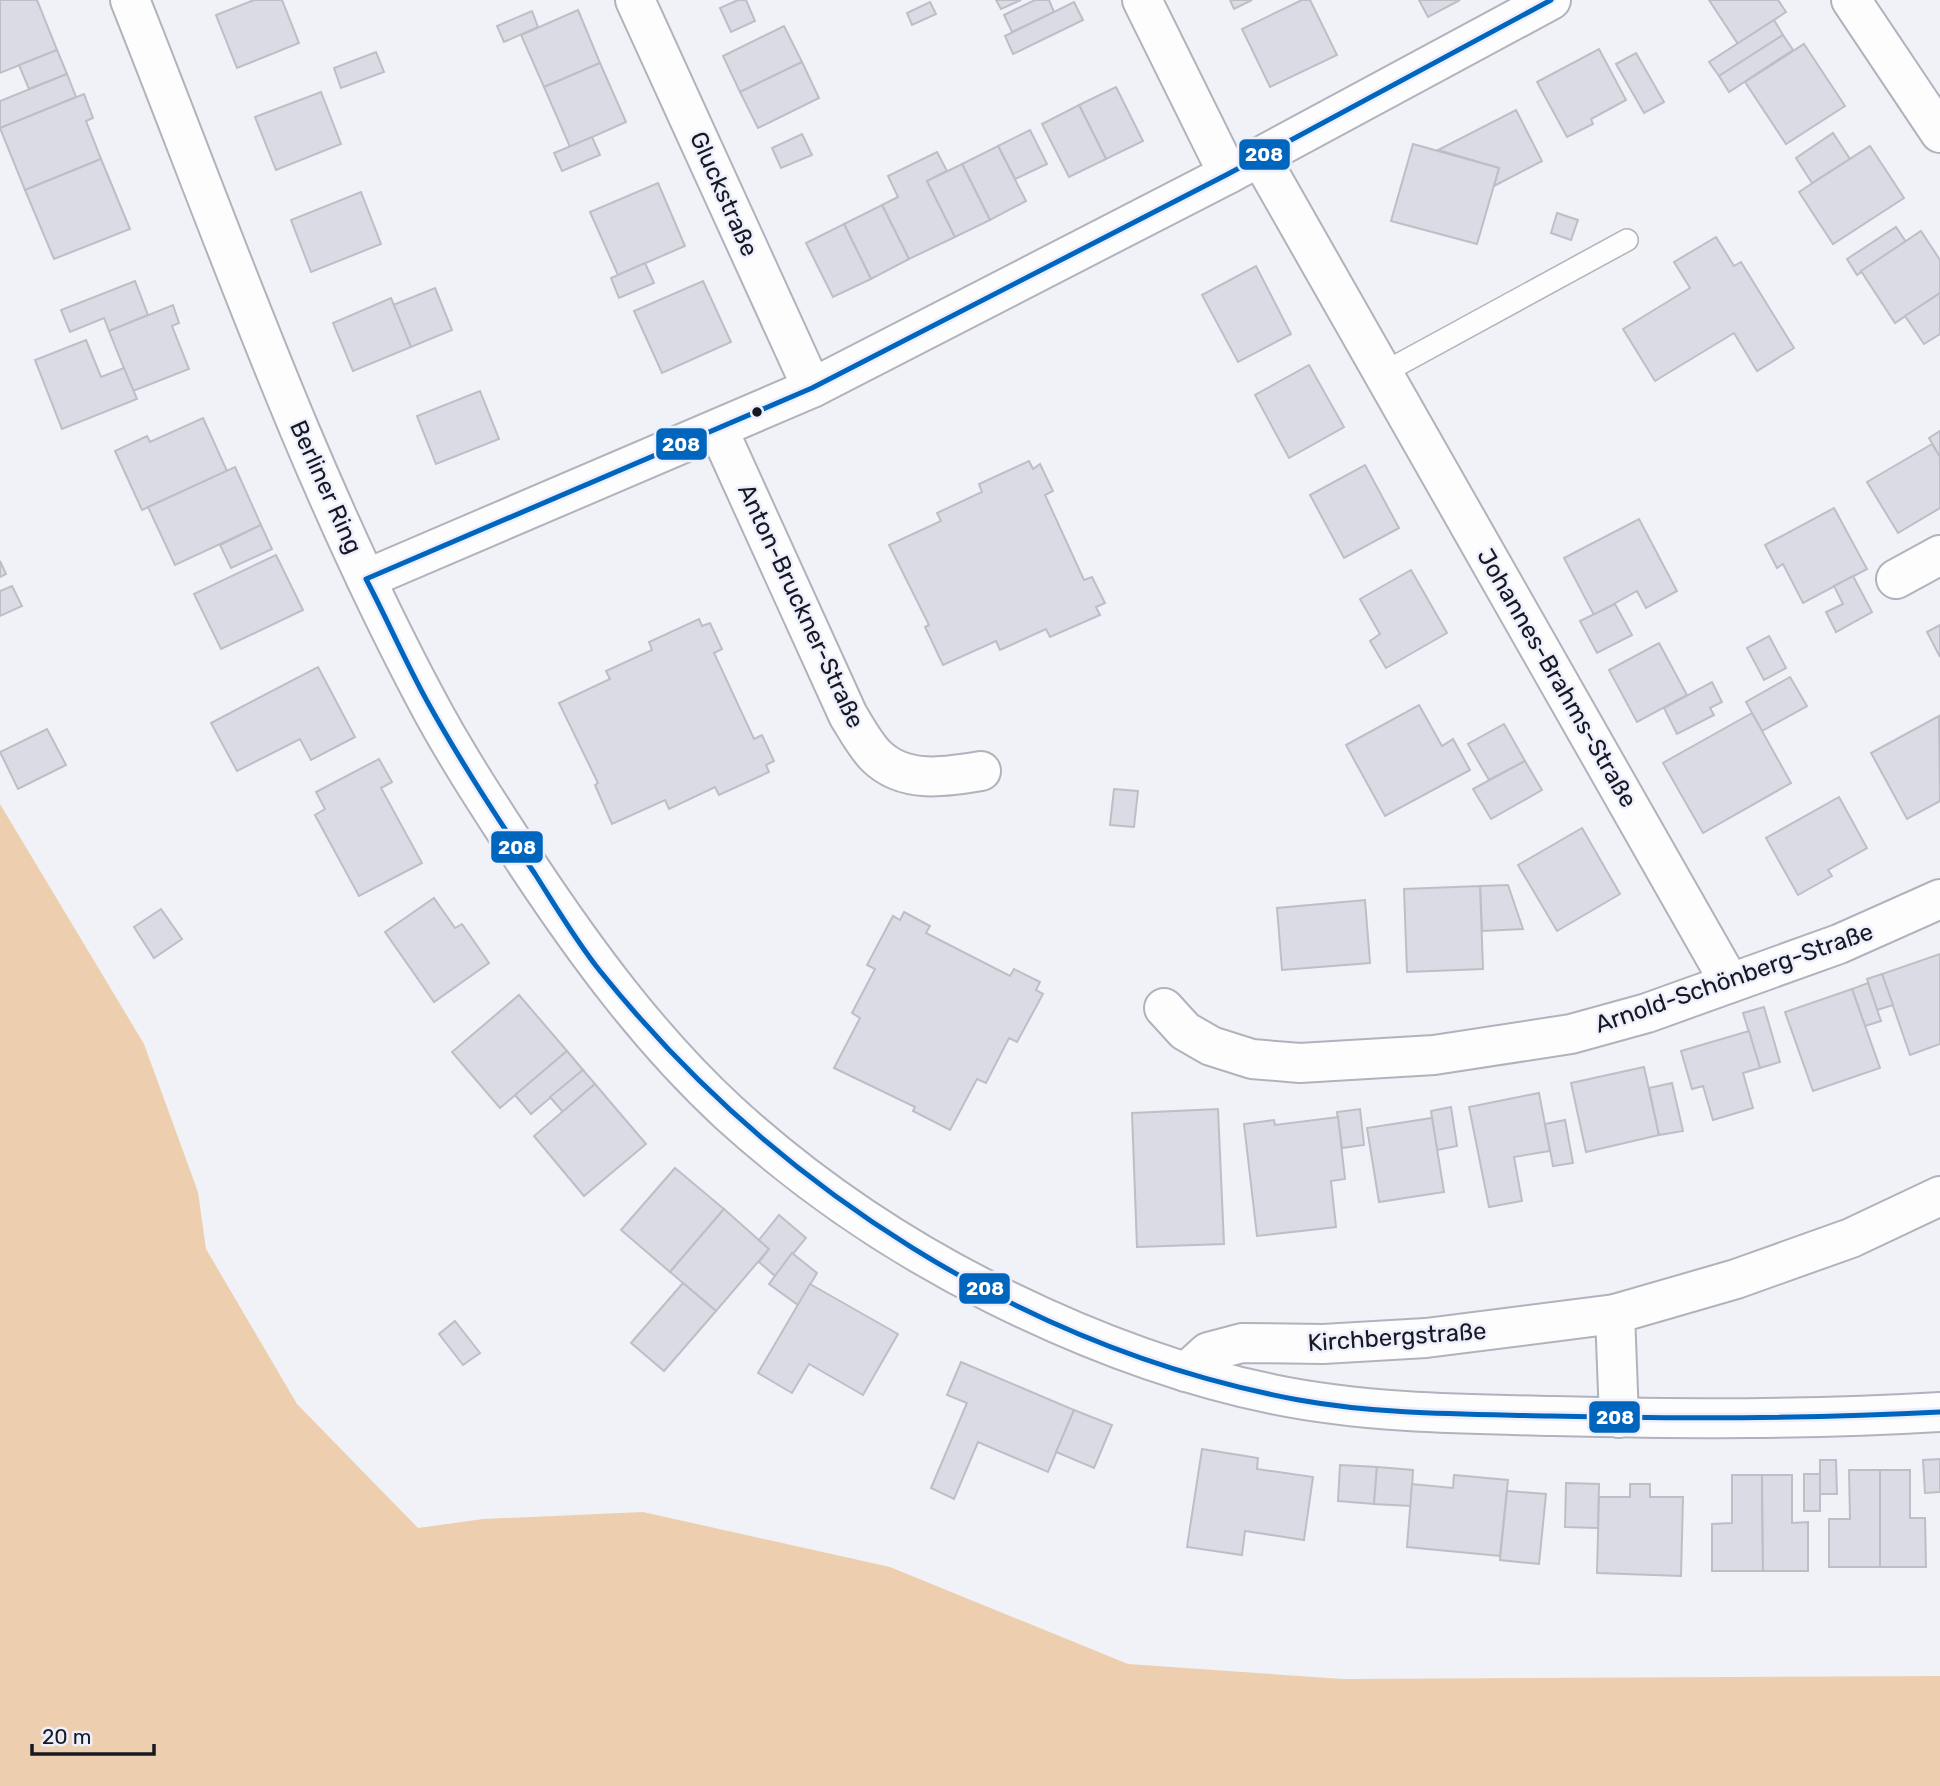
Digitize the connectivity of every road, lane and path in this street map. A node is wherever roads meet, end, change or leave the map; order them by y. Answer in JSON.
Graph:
{"nodes":[{"id":1,"x":130,"y":0,"type":"edge"},
{"id":2,"x":635,"y":0,"type":"edge"},
{"id":3,"x":1142,"y":0,"type":"edge"},
{"id":4,"x":1551,"y":0,"type":"edge"},
{"id":5,"x":1851,"y":0,"type":"edge"},
{"id":6,"x":1940,"y":133,"type":"edge"},
{"id":7,"x":1244,"y":166,"type":"junction"},
{"id":8,"x":1627,"y":240,"type":"dead end"},
{"id":9,"x":1383,"y":373,"type":"junction"},
{"id":10,"x":812,"y":388,"type":"junction"},
{"id":11,"x":718,"y":429,"type":"junction"},
{"id":12,"x":1940,"y":555,"type":"edge"},
{"id":13,"x":366,"y":579,"type":"junction"},
{"id":14,"x":1896,"y":579,"type":"dead end"},
{"id":15,"x":981,"y":772,"type":"dead end"},
{"id":16,"x":1940,"y":899,"type":"edge"},
{"id":17,"x":1730,"y":983,"type":"junction"},
{"id":18,"x":1164,"y":1008,"type":"dead end"},
{"id":19,"x":1940,"y":1196,"type":"edge"},
{"id":20,"x":1615,"y":1314,"type":"junction"},
{"id":21,"x":1186,"y":1372,"type":"junction"},
{"id":22,"x":1940,"y":1412,"type":"edge"},
{"id":23,"x":1619,"y":1418,"type":"junction"}],
"edges":[{"from":1,"to":13,"type":"street","name":"Berliner Ring"},
{"from":2,"to":10,"type":"street","name":"Gluckstraße"},
{"from":3,"to":7,"type":"street","name":"Johannes-Brahms-Straße"},
{"from":4,"to":7,"type":"street"},
{"from":5,"to":6,"type":"street"},
{"from":7,"to":9,"type":"street","name":"Johannes-Brahms-Straße"},
{"from":7,"to":10,"type":"street"},
{"from":8,"to":9,"type":"lane"},
{"from":9,"to":17,"type":"street","name":"Johannes-Brahms-Straße"},
{"from":10,"to":11,"type":"street"},
{"from":11,"to":13,"type":"street"},
{"from":11,"to":15,"type":"street","name":"Anton-Bruckner-Straße"},
{"from":12,"to":14,"type":"street"},
{"from":13,"to":21,"type":"street","name":"Berliner Ring"},
{"from":16,"to":17,"type":"street","name":"Arnold-Schönberg-Straße"},
{"from":17,"to":18,"type":"street","name":"Arnold-Schönberg-Straße"},
{"from":19,"to":20,"type":"street","name":"Kirchbergstraße"},
{"from":20,"to":21,"type":"street","name":"Kirchbergstraße"},
{"from":20,"to":23,"type":"street"},
{"from":21,"to":23,"type":"street","name":"Berliner Ring"},
{"from":22,"to":23,"type":"street","name":"Berliner Ring"}]}
